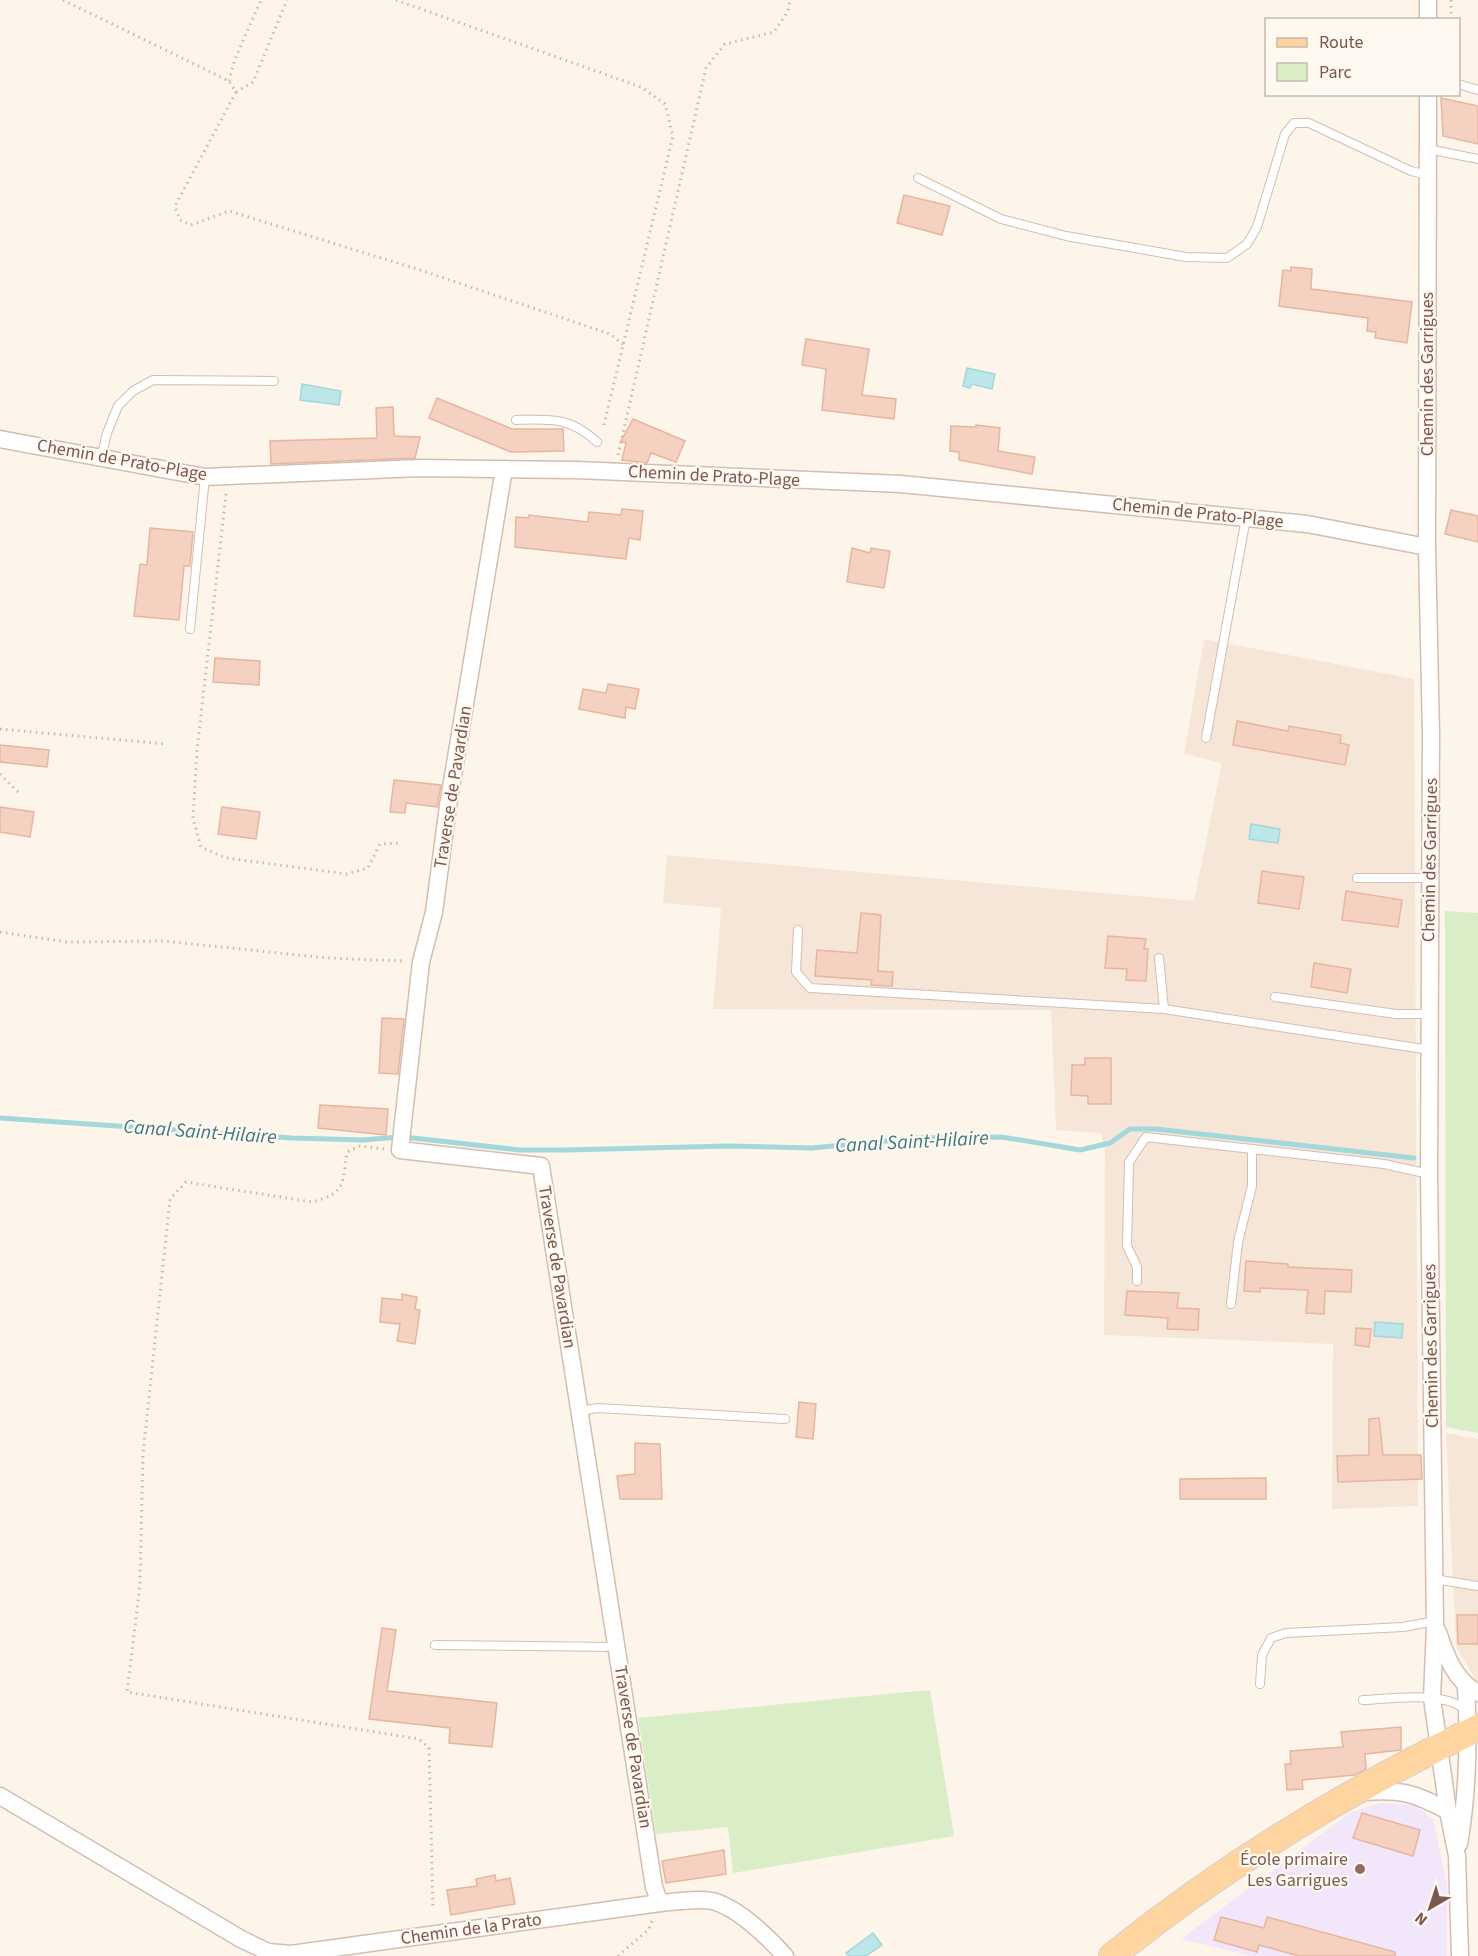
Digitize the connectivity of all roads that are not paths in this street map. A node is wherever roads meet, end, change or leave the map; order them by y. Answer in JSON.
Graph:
{"nodes":[{"id":1,"x":1428,"y":0,"type":"edge"},
{"id":2,"x":1428,"y":18,"type":"edge"},
{"id":3,"x":1460,"y":85,"type":"edge"},
{"id":4,"x":1478,"y":90,"type":"edge"},
{"id":5,"x":1428,"y":96,"type":"edge"},
{"id":6,"x":1428,"y":148,"type":"junction"},
{"id":7,"x":1478,"y":159,"type":"edge"},
{"id":8,"x":1428,"y":175,"type":"junction"},
{"id":9,"x":918,"y":178,"type":"dead end"},
{"id":10,"x":274,"y":381,"type":"dead end"},
{"id":11,"x":516,"y":420,"type":"dead end"},
{"id":12,"x":0,"y":439,"type":"edge"},
{"id":13,"x":597,"y":442,"type":"road end"},
{"id":14,"x":101,"y":458,"type":"junction"},
{"id":15,"x":504,"y":469,"type":"junction"},
{"id":16,"x":205,"y":477,"type":"junction"},
{"id":17,"x":1246,"y":518,"type":"junction"},
{"id":18,"x":1427,"y":547,"type":"junction"},
{"id":19,"x":190,"y":629,"type":"dead end"},
{"id":20,"x":1206,"y":738,"type":"dead end"},
{"id":21,"x":1357,"y":878,"type":"dead end"},
{"id":22,"x":1430,"y":878,"type":"junction"},
{"id":23,"x":798,"y":930,"type":"dead end"},
{"id":24,"x":1159,"y":958,"type":"dead end"},
{"id":25,"x":1275,"y":996,"type":"dead end"},
{"id":26,"x":1164,"y":1009,"type":"junction"},
{"id":27,"x":1429,"y":1014,"type":"junction"},
{"id":28,"x":1431,"y":1050,"type":"junction"},
{"id":29,"x":1252,"y":1149,"type":"junction"},
{"id":30,"x":1429,"y":1174,"type":"junction"},
{"id":31,"x":1137,"y":1281,"type":"dead end"},
{"id":32,"x":1231,"y":1304,"type":"dead end"},
{"id":33,"x":580,"y":1411,"type":"junction"},
{"id":34,"x":785,"y":1419,"type":"dead end"},
{"id":35,"x":1434,"y":1579,"type":"junction"},
{"id":36,"x":1478,"y":1586,"type":"edge"},
{"id":37,"x":1435,"y":1623,"type":"junction"},
{"id":38,"x":435,"y":1645,"type":"dead end"},
{"id":39,"x":617,"y":1647,"type":"junction"},
{"id":40,"x":1260,"y":1684,"type":"dead end"},
{"id":41,"x":1472,"y":1690,"type":"edge"},
{"id":42,"x":1432,"y":1698,"type":"junction"},
{"id":43,"x":1363,"y":1700,"type":"dead end"},
{"id":44,"x":1471,"y":1725,"type":"edge"},
{"id":45,"x":1439,"y":1748,"type":"junction"},
{"id":46,"x":1354,"y":1793,"type":"junction"},
{"id":47,"x":1472,"y":1794,"type":"edge"},
{"id":48,"x":0,"y":1796,"type":"edge"},
{"id":49,"x":1447,"y":1807,"type":"junction"},
{"id":50,"x":1457,"y":1856,"type":"junction"},
{"id":51,"x":660,"y":1903,"type":"junction"},
{"id":52,"x":785,"y":1956,"type":"edge"},
{"id":53,"x":1112,"y":1956,"type":"edge"},
{"id":54,"x":1460,"y":1956,"type":"edge"}],
"edges":[{"from":1,"to":2,"type":"street"},
{"from":3,"to":4,"type":"lane"},
{"from":5,"to":6,"type":"street","name":"Chemin des Garrigues"},
{"from":6,"to":7,"type":"lane"},
{"from":6,"to":8,"type":"street","name":"Chemin des Garrigues"},
{"from":8,"to":9,"type":"lane"},
{"from":8,"to":18,"type":"street","name":"Chemin des Garrigues"},
{"from":10,"to":14,"type":"lane"},
{"from":11,"to":13,"type":"lane"},
{"from":12,"to":14,"type":"street","name":"Chemin de Prato-Plage"},
{"from":14,"to":16,"type":"street","name":"Chemin de Prato-Plage"},
{"from":15,"to":16,"type":"street","name":"Chemin de Prato-Plage"},
{"from":15,"to":17,"type":"street","name":"Chemin de Prato-Plage"},
{"from":15,"to":33,"type":"street","name":"Traverse de Pavardian"},
{"from":16,"to":19,"type":"lane"},
{"from":17,"to":18,"type":"street","name":"Chemin de Prato-Plage"},
{"from":17,"to":20,"type":"lane"},
{"from":18,"to":22,"type":"street","name":"Chemin des Garrigues"},
{"from":21,"to":22,"type":"lane"},
{"from":22,"to":27,"type":"street","name":"Chemin des Garrigues"},
{"from":23,"to":26,"type":"lane"},
{"from":24,"to":26,"type":"lane"},
{"from":25,"to":27,"type":"lane"},
{"from":26,"to":28,"type":"lane"},
{"from":27,"to":28,"type":"street","name":"Chemin des Garrigues"},
{"from":28,"to":30,"type":"street","name":"Chemin des Garrigues"},
{"from":29,"to":30,"type":"lane"},
{"from":29,"to":31,"type":"lane"},
{"from":29,"to":32,"type":"lane"},
{"from":30,"to":35,"type":"street","name":"Chemin des Garrigues"},
{"from":33,"to":34,"type":"lane"},
{"from":33,"to":39,"type":"street","name":"Traverse de Pavardian"},
{"from":35,"to":36,"type":"lane"},
{"from":35,"to":37,"type":"street","name":"Chemin des Garrigues"},
{"from":37,"to":40,"type":"lane"},
{"from":37,"to":41,"type":"street","name":"Chemin des Garrigues"},
{"from":37,"to":42,"type":"street","name":"Chemin des Garrigues"},
{"from":38,"to":39,"type":"lane"},
{"from":39,"to":51,"type":"street","name":"Traverse de Pavardian"},
{"from":41,"to":44,"type":"street","name":"Chemin des Garrigues"},
{"from":42,"to":43,"type":"lane"},
{"from":42,"to":44,"type":"lane"},
{"from":42,"to":45,"type":"street","name":"Chemin des Garrigues"},
{"from":44,"to":45,"type":"main road"},
{"from":44,"to":47,"type":"street","name":"Chemin des Garrigues"},
{"from":45,"to":46,"type":"main road"},
{"from":45,"to":49,"type":"street","name":"Chemin des Garrigues"},
{"from":46,"to":49,"type":"street"},
{"from":46,"to":53,"type":"main road"},
{"from":47,"to":49,"type":"street"},
{"from":47,"to":50,"type":"street","name":"Chemin des Garrigues"},
{"from":48,"to":51,"type":"street","name":"Chemin de la Prato"},
{"from":49,"to":50,"type":"street","name":"Chemin des Garrigues"},
{"from":50,"to":54,"type":"street","name":"Chemin des Garrigues"},
{"from":51,"to":52,"type":"street","name":"Chemin de la Prato"}]}
